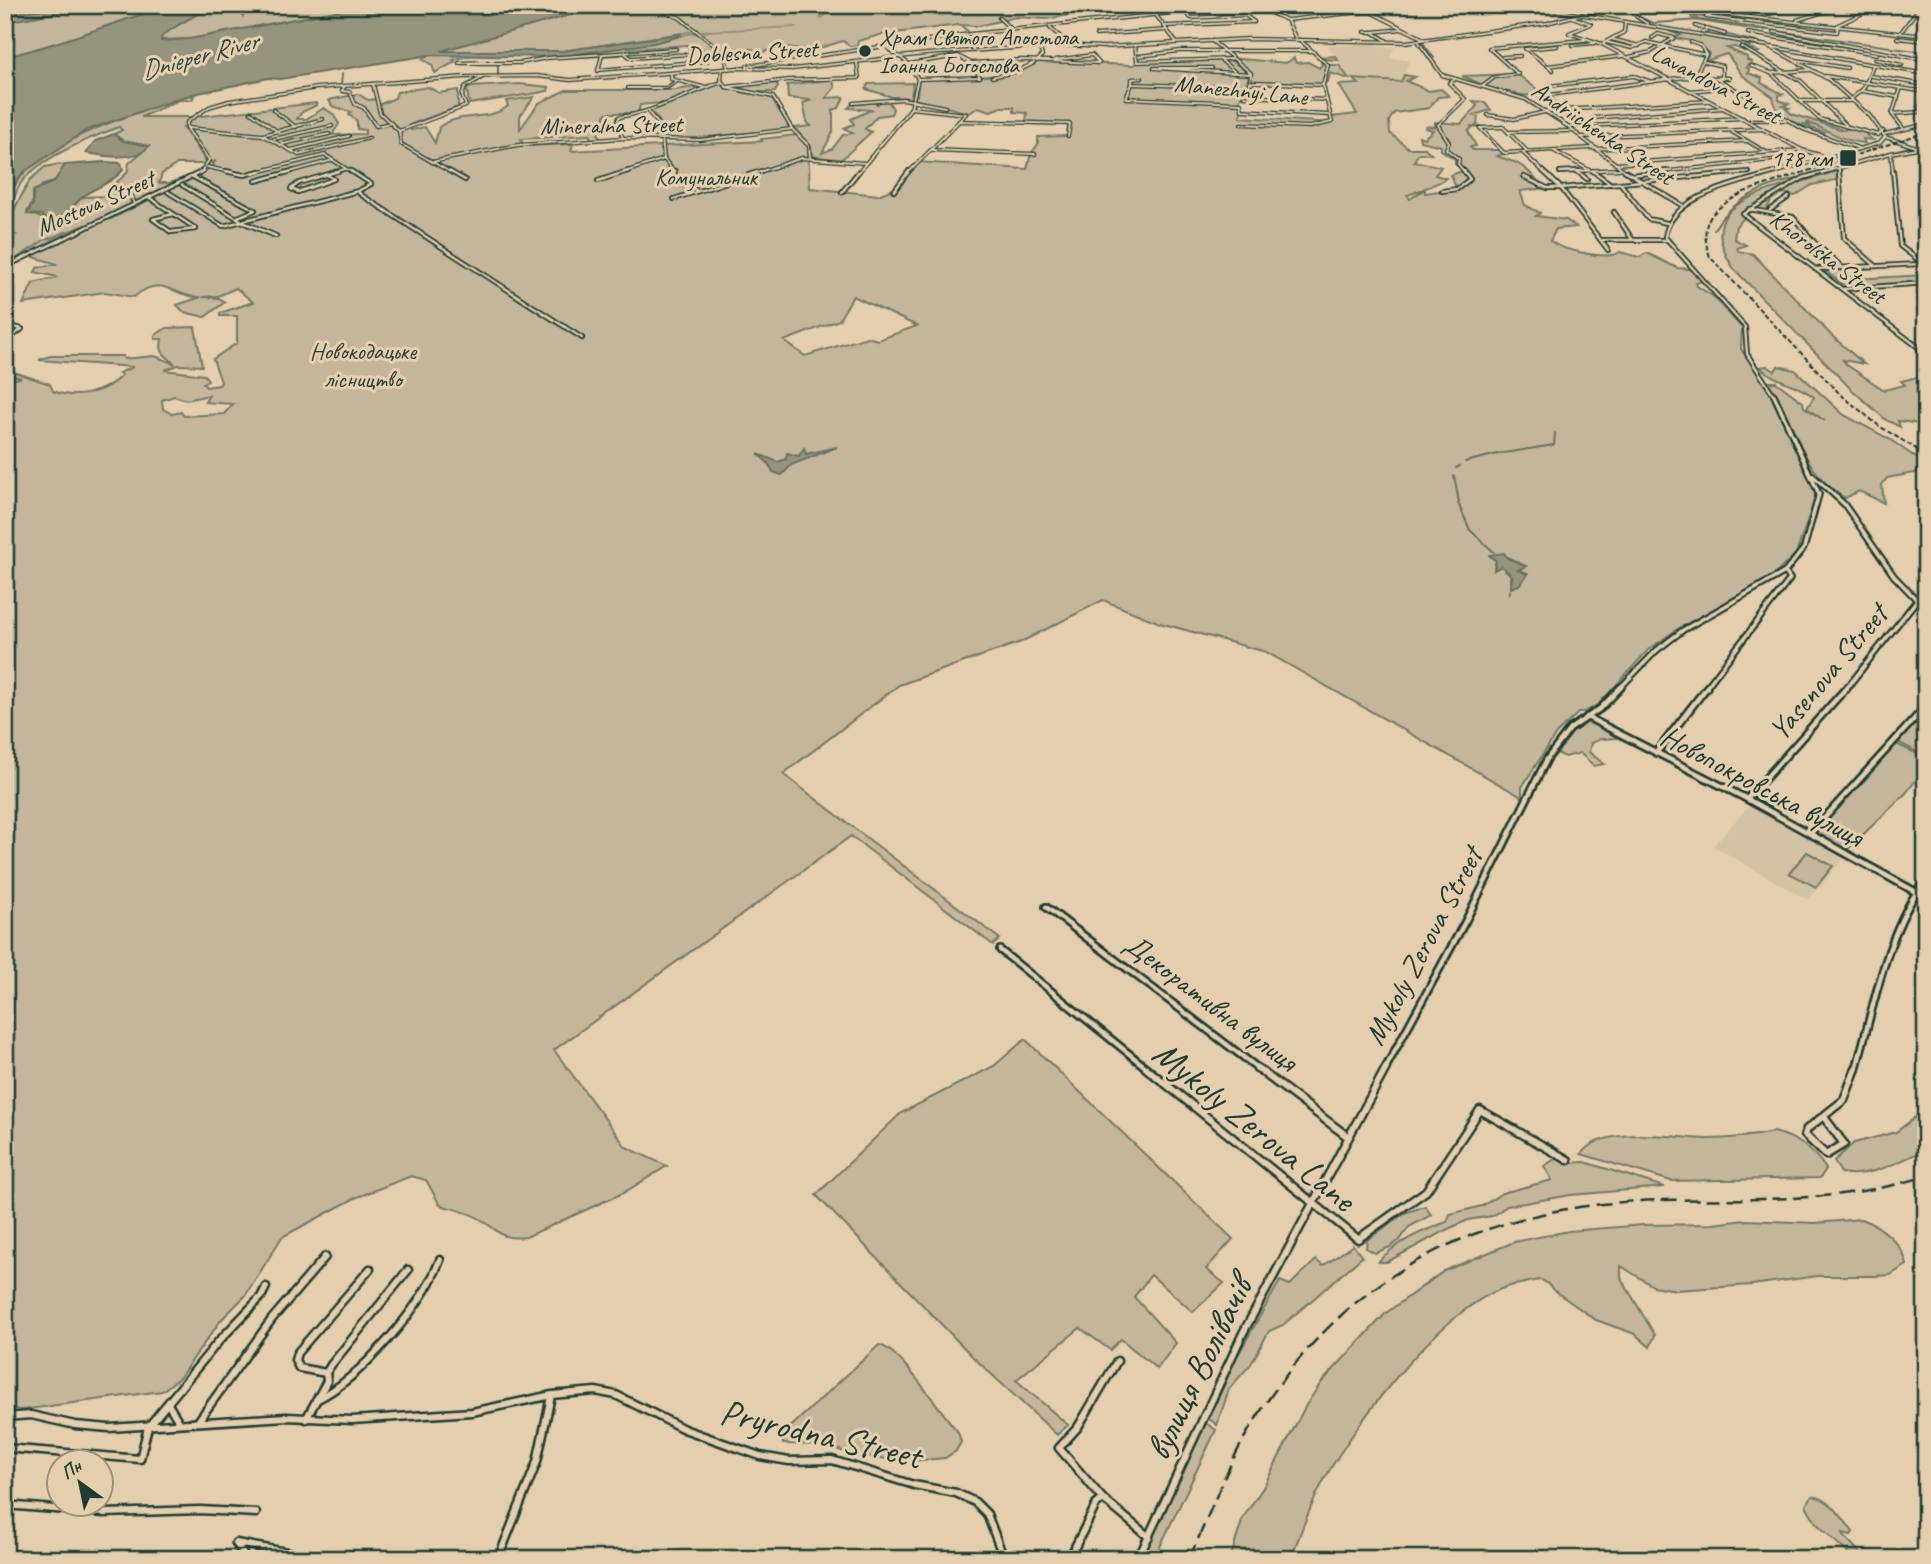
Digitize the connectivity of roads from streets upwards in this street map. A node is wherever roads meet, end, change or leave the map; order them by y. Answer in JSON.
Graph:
{"nodes":[{"id":1,"x":649,"y":5,"type":"edge"},
{"id":2,"x":1251,"y":5,"type":"edge"},
{"id":3,"x":1322,"y":5,"type":"edge"},
{"id":4,"x":1357,"y":5,"type":"edge"},
{"id":5,"x":1384,"y":5,"type":"edge"},
{"id":6,"x":1525,"y":5,"type":"edge"},
{"id":7,"x":1545,"y":5,"type":"edge"},
{"id":8,"x":1582,"y":5,"type":"edge"},
{"id":9,"x":1618,"y":5,"type":"edge"},
{"id":10,"x":1628,"y":5,"type":"edge"},
{"id":11,"x":1692,"y":5,"type":"edge"},
{"id":12,"x":1809,"y":5,"type":"edge"},
{"id":13,"x":1846,"y":5,"type":"edge"},
{"id":14,"x":1880,"y":5,"type":"edge"},
{"id":15,"x":1921,"y":5,"type":"edge"},
{"id":16,"x":660,"y":7,"type":"edge"},
{"id":17,"x":1277,"y":8,"type":"dead end"},
{"id":18,"x":1541,"y":8,"type":"junction"},
{"id":19,"x":1570,"y":8,"type":"dead end"},
{"id":20,"x":1796,"y":9,"type":"junction"},
{"id":21,"x":1368,"y":10,"type":"junction"},
{"id":22,"x":1738,"y":10,"type":"dead end"},
{"id":23,"x":1182,"y":11,"type":"junction"},
{"id":24,"x":1154,"y":13,"type":"junction"},
{"id":25,"x":1716,"y":13,"type":"junction"},
{"id":26,"x":1771,"y":14,"type":"junction"},
{"id":27,"x":1582,"y":15,"type":"junction"},
{"id":28,"x":1759,"y":16,"type":"junction"},
{"id":29,"x":1571,"y":17,"type":"junction"},
{"id":30,"x":999,"y":18,"type":"dead end"},
{"id":31,"x":1287,"y":20,"type":"junction"},
{"id":32,"x":1796,"y":21,"type":"junction"},
{"id":33,"x":1625,"y":22,"type":"junction"},
{"id":34,"x":1838,"y":25,"type":"junction"},
{"id":35,"x":1652,"y":26,"type":"junction"},
{"id":36,"x":1695,"y":26,"type":"dead end"},
{"id":37,"x":1049,"y":27,"type":"junction"},
{"id":38,"x":1167,"y":28,"type":"junction"},
{"id":39,"x":1404,"y":28,"type":"junction"},
{"id":40,"x":1013,"y":31,"type":"junction"},
{"id":41,"x":1365,"y":32,"type":"dead end"},
{"id":42,"x":1373,"y":32,"type":"junction"},
{"id":43,"x":1774,"y":32,"type":"dead end"},
{"id":44,"x":1003,"y":33,"type":"junction"},
{"id":45,"x":1748,"y":33,"type":"dead end"},
{"id":46,"x":1899,"y":33,"type":"junction"},
{"id":47,"x":965,"y":34,"type":"junction"},
{"id":48,"x":1096,"y":35,"type":"dead end"},
{"id":49,"x":1227,"y":36,"type":"dead end"},
{"id":50,"x":1926,"y":36,"type":"edge"},
{"id":51,"x":1652,"y":38,"type":"dead end"},
{"id":52,"x":1298,"y":39,"type":"junction"},
{"id":53,"x":1423,"y":39,"type":"junction"},
{"id":54,"x":1611,"y":39,"type":"junction"},
{"id":55,"x":1212,"y":40,"type":"junction"},
{"id":56,"x":1230,"y":40,"type":"junction"},
{"id":57,"x":1585,"y":40,"type":"dead end"},
{"id":58,"x":1417,"y":41,"type":"junction"},
{"id":59,"x":1926,"y":41,"type":"edge"},
{"id":60,"x":1176,"y":42,"type":"junction"},
{"id":61,"x":1388,"y":42,"type":"junction"},
{"id":62,"x":1690,"y":42,"type":"dead end"},
{"id":63,"x":1596,"y":43,"type":"junction"},
{"id":64,"x":1604,"y":43,"type":"junction"},
{"id":65,"x":884,"y":45,"type":"junction"},
{"id":66,"x":1070,"y":45,"type":"junction"},
{"id":67,"x":1135,"y":45,"type":"junction"},
{"id":68,"x":1640,"y":46,"type":"junction"},
{"id":69,"x":1662,"y":46,"type":"junction"},
{"id":70,"x":1768,"y":46,"type":"junction"},
{"id":71,"x":1829,"y":46,"type":"junction"},
{"id":72,"x":1521,"y":47,"type":"junction"},
{"id":73,"x":1741,"y":47,"type":"dead end"},
{"id":74,"x":1774,"y":47,"type":"junction"},
{"id":75,"x":1040,"y":48,"type":"junction"},
{"id":76,"x":676,"y":49,"type":"dead end"},
{"id":77,"x":1220,"y":49,"type":"junction"},
{"id":78,"x":1525,"y":49,"type":"junction"},
{"id":79,"x":974,"y":51,"type":"junction"},
{"id":80,"x":1312,"y":51,"type":"junction"},
{"id":81,"x":1883,"y":51,"type":"junction"},
{"id":82,"x":624,"y":54,"type":"junction"},
{"id":83,"x":690,"y":54,"type":"dead end"},
{"id":84,"x":959,"y":54,"type":"junction"},
{"id":85,"x":1820,"y":54,"type":"junction"},
{"id":86,"x":1877,"y":54,"type":"junction"},
{"id":87,"x":602,"y":55,"type":"junction"},
{"id":88,"x":1706,"y":55,"type":"junction"},
{"id":89,"x":1139,"y":56,"type":"junction"},
{"id":90,"x":1520,"y":56,"type":"dead end"},
{"id":91,"x":1623,"y":56,"type":"junction"},
{"id":92,"x":1042,"y":57,"type":"junction"},
{"id":93,"x":1502,"y":57,"type":"junction"},
{"id":94,"x":899,"y":58,"type":"junction"},
{"id":95,"x":1628,"y":58,"type":"junction"},
{"id":96,"x":1875,"y":59,"type":"junction"},
{"id":97,"x":1221,"y":60,"type":"junction"},
{"id":98,"x":1231,"y":60,"type":"junction"},
{"id":99,"x":1794,"y":60,"type":"junction"},
{"id":100,"x":1926,"y":60,"type":"edge"},
{"id":101,"x":708,"y":61,"type":"dead end"},
{"id":102,"x":1037,"y":61,"type":"junction"},
{"id":103,"x":1045,"y":61,"type":"junction"},
{"id":104,"x":1849,"y":61,"type":"junction"},
{"id":105,"x":488,"y":62,"type":"junction"},
{"id":106,"x":1705,"y":62,"type":"junction"},
{"id":107,"x":857,"y":63,"type":"junction"},
{"id":108,"x":971,"y":63,"type":"junction"},
{"id":109,"x":909,"y":64,"type":"junction"},
{"id":110,"x":1872,"y":65,"type":"junction"},
{"id":111,"x":1902,"y":65,"type":"dead end"},
{"id":112,"x":1548,"y":66,"type":"junction"},
{"id":113,"x":1751,"y":66,"type":"dead end"},
{"id":114,"x":741,"y":68,"type":"junction"},
{"id":115,"x":1212,"y":68,"type":"dead end"},
{"id":116,"x":1847,"y":68,"type":"junction"},
{"id":117,"x":728,"y":69,"type":"junction"},
{"id":118,"x":1698,"y":69,"type":"dead end"},
{"id":119,"x":1811,"y":69,"type":"junction"},
{"id":120,"x":597,"y":70,"type":"junction"},
{"id":121,"x":722,"y":70,"type":"junction"},
{"id":122,"x":1553,"y":70,"type":"dead end"},
{"id":123,"x":1785,"y":72,"type":"junction"},
{"id":124,"x":1769,"y":73,"type":"junction"},
{"id":125,"x":671,"y":74,"type":"junction"},
{"id":126,"x":1237,"y":74,"type":"junction"},
{"id":127,"x":1251,"y":74,"type":"junction"},
{"id":128,"x":1926,"y":75,"type":"edge"},
{"id":129,"x":483,"y":76,"type":"junction"},
{"id":130,"x":1824,"y":76,"type":"junction"},
{"id":131,"x":1871,"y":76,"type":"junction"},
{"id":132,"x":992,"y":77,"type":"dead end"},
{"id":133,"x":1716,"y":77,"type":"junction"},
{"id":134,"x":1722,"y":77,"type":"junction"},
{"id":135,"x":595,"y":78,"type":"junction"},
{"id":136,"x":1143,"y":78,"type":"dead end"},
{"id":137,"x":1729,"y":78,"type":"dead end"},
{"id":138,"x":918,"y":79,"type":"junction"},
{"id":139,"x":1668,"y":79,"type":"junction"},
{"id":140,"x":1843,"y":79,"type":"junction"},
{"id":141,"x":1455,"y":80,"type":"junction"},
{"id":142,"x":676,"y":82,"type":"junction"},
{"id":143,"x":722,"y":82,"type":"junction"},
{"id":144,"x":1652,"y":82,"type":"junction"},
{"id":145,"x":1867,"y":82,"type":"junction"},
{"id":146,"x":1250,"y":83,"type":"junction"},
{"id":147,"x":373,"y":84,"type":"junction"},
{"id":148,"x":1132,"y":84,"type":"junction"},
{"id":149,"x":1324,"y":85,"type":"junction"},
{"id":150,"x":1926,"y":85,"type":"edge"},
{"id":151,"x":345,"y":86,"type":"junction"},
{"id":152,"x":1478,"y":86,"type":"junction"},
{"id":153,"x":1548,"y":86,"type":"dead end"},
{"id":154,"x":708,"y":87,"type":"junction"},
{"id":155,"x":726,"y":87,"type":"junction"},
{"id":156,"x":1731,"y":87,"type":"junction"},
{"id":157,"x":628,"y":88,"type":"dead end"},
{"id":158,"x":1248,"y":88,"type":"junction"},
{"id":159,"x":1900,"y":88,"type":"junction"},
{"id":160,"x":1689,"y":91,"type":"junction"},
{"id":161,"x":1861,"y":91,"type":"junction"},
{"id":162,"x":1925,"y":92,"type":"edge"},
{"id":163,"x":1244,"y":96,"type":"junction"},
{"id":164,"x":1898,"y":97,"type":"junction"},
{"id":165,"x":1853,"y":99,"type":"junction"},
{"id":166,"x":912,"y":100,"type":"junction"},
{"id":167,"x":1327,"y":100,"type":"junction"},
{"id":168,"x":1709,"y":101,"type":"junction"},
{"id":169,"x":1800,"y":102,"type":"junction"},
{"id":170,"x":1823,"y":102,"type":"junction"},
{"id":171,"x":853,"y":103,"type":"dead end"},
{"id":172,"x":1241,"y":103,"type":"junction"},
{"id":173,"x":911,"y":108,"type":"junction"},
{"id":174,"x":1725,"y":108,"type":"junction"},
{"id":175,"x":274,"y":110,"type":"dead end"},
{"id":176,"x":1558,"y":110,"type":"junction"},
{"id":177,"x":251,"y":111,"type":"dead end"},
{"id":178,"x":963,"y":111,"type":"junction"},
{"id":179,"x":1545,"y":111,"type":"junction"},
{"id":180,"x":649,"y":113,"type":"junction"},
{"id":181,"x":1892,"y":114,"type":"junction"},
{"id":182,"x":1328,"y":115,"type":"junction"},
{"id":183,"x":1488,"y":115,"type":"dead end"},
{"id":184,"x":1592,"y":118,"type":"dead end"},
{"id":185,"x":1744,"y":118,"type":"junction"},
{"id":186,"x":323,"y":120,"type":"dead end"},
{"id":187,"x":1748,"y":120,"type":"junction"},
{"id":188,"x":1788,"y":120,"type":"junction"},
{"id":189,"x":958,"y":121,"type":"junction"},
{"id":190,"x":391,"y":124,"type":"junction"},
{"id":191,"x":1241,"y":124,"type":"dead end"},
{"id":192,"x":1926,"y":124,"type":"edge"},
{"id":193,"x":332,"y":126,"type":"dead end"},
{"id":194,"x":296,"y":127,"type":"junction"},
{"id":195,"x":1568,"y":127,"type":"junction"},
{"id":196,"x":1848,"y":127,"type":"junction"},
{"id":197,"x":187,"y":128,"type":"junction"},
{"id":198,"x":1903,"y":128,"type":"junction"},
{"id":199,"x":792,"y":129,"type":"junction"},
{"id":200,"x":1764,"y":129,"type":"junction"},
{"id":201,"x":1572,"y":130,"type":"junction"},
{"id":202,"x":278,"y":131,"type":"junction"},
{"id":203,"x":399,"y":131,"type":"junction"},
{"id":204,"x":1731,"y":131,"type":"junction"},
{"id":205,"x":1508,"y":132,"type":"junction"},
{"id":206,"x":329,"y":134,"type":"dead end"},
{"id":207,"x":1885,"y":134,"type":"junction"},
{"id":208,"x":262,"y":135,"type":"junction"},
{"id":209,"x":349,"y":136,"type":"dead end"},
{"id":210,"x":1068,"y":136,"type":"dead end"},
{"id":211,"x":1581,"y":137,"type":"junction"},
{"id":212,"x":369,"y":138,"type":"dead end"},
{"id":213,"x":622,"y":138,"type":"junction"},
{"id":214,"x":273,"y":140,"type":"junction"},
{"id":215,"x":664,"y":141,"type":"junction"},
{"id":216,"x":1747,"y":141,"type":"junction"},
{"id":217,"x":282,"y":145,"type":"junction"},
{"id":218,"x":1918,"y":147,"type":"junction"},
{"id":219,"x":1593,"y":148,"type":"junction"},
{"id":220,"x":1859,"y":148,"type":"junction"},
{"id":221,"x":1926,"y":149,"type":"edge"},
{"id":222,"x":290,"y":150,"type":"junction"},
{"id":223,"x":931,"y":150,"type":"junction"},
{"id":224,"x":1802,"y":150,"type":"junction"},
{"id":225,"x":1553,"y":151,"type":"junction"},
{"id":226,"x":1524,"y":152,"type":"junction"},
{"id":227,"x":1766,"y":152,"type":"junction"},
{"id":228,"x":1891,"y":153,"type":"junction"},
{"id":229,"x":1035,"y":154,"type":"dead end"},
{"id":230,"x":1825,"y":156,"type":"junction"},
{"id":231,"x":810,"y":157,"type":"junction"},
{"id":232,"x":664,"y":159,"type":"junction"},
{"id":233,"x":333,"y":160,"type":"junction"},
{"id":234,"x":432,"y":162,"type":"junction"},
{"id":235,"x":1807,"y":162,"type":"junction"},
{"id":236,"x":865,"y":163,"type":"junction"},
{"id":237,"x":1615,"y":164,"type":"junction"},
{"id":238,"x":1735,"y":165,"type":"junction"},
{"id":239,"x":206,"y":167,"type":"junction"},
{"id":240,"x":1839,"y":168,"type":"junction"},
{"id":241,"x":346,"y":169,"type":"junction"},
{"id":242,"x":1621,"y":169,"type":"junction"},
{"id":243,"x":1592,"y":170,"type":"junction"},
{"id":244,"x":1577,"y":171,"type":"junction"},
{"id":245,"x":1560,"y":172,"type":"dead end"},
{"id":246,"x":1749,"y":172,"type":"junction"},
{"id":247,"x":327,"y":175,"type":"junction"},
{"id":248,"x":1630,"y":175,"type":"junction"},
{"id":249,"x":193,"y":177,"type":"junction"},
{"id":250,"x":1524,"y":177,"type":"dead end"},
{"id":251,"x":1761,"y":177,"type":"junction"},
{"id":252,"x":1587,"y":179,"type":"dead end"},
{"id":253,"x":466,"y":180,"type":"dead end"},
{"id":254,"x":256,"y":181,"type":"dead end"},
{"id":255,"x":598,"y":181,"type":"dead end"},
{"id":256,"x":1643,"y":183,"type":"junction"},
{"id":257,"x":1621,"y":184,"type":"junction"},
{"id":258,"x":182,"y":185,"type":"junction"},
{"id":259,"x":1612,"y":185,"type":"junction"},
{"id":260,"x":128,"y":188,"type":"dead end"},
{"id":261,"x":1561,"y":188,"type":"junction"},
{"id":262,"x":358,"y":191,"type":"junction"},
{"id":263,"x":697,"y":191,"type":"junction"},
{"id":264,"x":894,"y":191,"type":"dead end"},
{"id":265,"x":1442,"y":191,"type":"dead end"},
{"id":266,"x":168,"y":192,"type":"junction"},
{"id":267,"x":842,"y":192,"type":"dead end"},
{"id":268,"x":1789,"y":197,"type":"dead end"},
{"id":269,"x":150,"y":198,"type":"junction"},
{"id":270,"x":674,"y":199,"type":"dead end"},
{"id":271,"x":134,"y":203,"type":"dead end"},
{"id":272,"x":1682,"y":205,"type":"junction"},
{"id":273,"x":1749,"y":209,"type":"junction"},
{"id":274,"x":1769,"y":211,"type":"junction"},
{"id":275,"x":1614,"y":212,"type":"dead end"},
{"id":276,"x":173,"y":214,"type":"junction"},
{"id":277,"x":237,"y":217,"type":"junction"},
{"id":278,"x":243,"y":222,"type":"junction"},
{"id":279,"x":1667,"y":223,"type":"junction"},
{"id":280,"x":276,"y":236,"type":"dead end"},
{"id":281,"x":1632,"y":239,"type":"junction"},
{"id":282,"x":1603,"y":240,"type":"junction"},
{"id":283,"x":1668,"y":240,"type":"junction"},
{"id":284,"x":1608,"y":250,"type":"dead end"},
{"id":285,"x":1924,"y":265,"type":"edge"},
{"id":286,"x":1876,"y":266,"type":"junction"},
{"id":287,"x":5,"y":267,"type":"edge"},
{"id":288,"x":1843,"y":268,"type":"junction"},
{"id":289,"x":1815,"y":269,"type":"junction"},
{"id":290,"x":1926,"y":284,"type":"edge"},
{"id":291,"x":1842,"y":289,"type":"junction"},
{"id":292,"x":5,"y":325,"type":"edge"},
{"id":293,"x":582,"y":338,"type":"dead end"},
{"id":294,"x":5,"y":342,"type":"edge"},
{"id":295,"x":1926,"y":353,"type":"edge"},
{"id":296,"x":1812,"y":475,"type":"junction"},
{"id":297,"x":1926,"y":553,"type":"edge"},
{"id":298,"x":1926,"y":564,"type":"edge"},
{"id":299,"x":1785,"y":572,"type":"junction"},
{"id":300,"x":1917,"y":600,"type":"junction"},
{"id":301,"x":1926,"y":601,"type":"edge"},
{"id":302,"x":1926,"y":706,"type":"edge"},
{"id":303,"x":1587,"y":717,"type":"junction"},
{"id":304,"x":1656,"y":753,"type":"junction"},
{"id":305,"x":1747,"y":799,"type":"junction"},
{"id":306,"x":1810,"y":834,"type":"junction"},
{"id":307,"x":1926,"y":880,"type":"edge"},
{"id":308,"x":1916,"y":892,"type":"junction"},
{"id":309,"x":1046,"y":907,"type":"dead end"},
{"id":310,"x":1000,"y":950,"type":"dead end"},
{"id":311,"x":1824,"y":1117,"type":"junction"},
{"id":312,"x":1347,"y":1136,"type":"junction"},
{"id":313,"x":1568,"y":1160,"type":"dead end"},
{"id":314,"x":1312,"y":1204,"type":"junction"},
{"id":315,"x":325,"y":1257,"type":"dead end"},
{"id":316,"x":440,"y":1261,"type":"dead end"},
{"id":317,"x":370,"y":1269,"type":"dead end"},
{"id":318,"x":408,"y":1270,"type":"dead end"},
{"id":319,"x":266,"y":1287,"type":"dead end"},
{"id":320,"x":1117,"y":1361,"type":"dead end"},
{"id":321,"x":326,"y":1373,"type":"junction"},
{"id":322,"x":552,"y":1395,"type":"junction"},
{"id":323,"x":169,"y":1400,"type":"junction"},
{"id":324,"x":316,"y":1400,"type":"junction"},
{"id":325,"x":5,"y":1417,"type":"edge"},
{"id":326,"x":306,"y":1420,"type":"junction"},
{"id":327,"x":199,"y":1421,"type":"junction"},
{"id":328,"x":179,"y":1422,"type":"junction"},
{"id":329,"x":148,"y":1427,"type":"junction"},
{"id":330,"x":5,"y":1448,"type":"edge"},
{"id":331,"x":1103,"y":1499,"type":"junction"},
{"id":332,"x":5,"y":1505,"type":"edge"},
{"id":333,"x":256,"y":1513,"type":"dead end"},
{"id":334,"x":1149,"y":1537,"type":"junction"},
{"id":335,"x":246,"y":1559,"type":"edge"},
{"id":336,"x":326,"y":1559,"type":"edge"},
{"id":337,"x":498,"y":1559,"type":"edge"},
{"id":338,"x":1004,"y":1559,"type":"edge"},
{"id":339,"x":1069,"y":1559,"type":"edge"},
{"id":340,"x":1138,"y":1559,"type":"edge"}],
"edges":[{"from":1,"to":16,"type":"street"},
{"from":2,"to":23,"type":"street"},
{"from":2,"to":31,"type":"street"},
{"from":3,"to":17,"type":"street"},
{"from":4,"to":21,"type":"street"},
{"from":5,"to":21,"type":"street"},
{"from":6,"to":18,"type":"street"},
{"from":7,"to":18,"type":"street"},
{"from":8,"to":19,"type":"street"},
{"from":9,"to":27,"type":"street"},
{"from":10,"to":35,"type":"street"},
{"from":11,"to":25,"type":"street"},
{"from":12,"to":20,"type":"street"},
{"from":13,"to":32,"type":"street"},
{"from":14,"to":34,"type":"street"},
{"from":15,"to":46,"type":"street"},
{"from":16,"to":117,"type":"street"},
{"from":18,"to":27,"type":"street"},
{"from":20,"to":26,"type":"street"},
{"from":20,"to":26,"type":"street"},
{"from":21,"to":31,"type":"street"},
{"from":21,"to":39,"type":"street"},
{"from":22,"to":28,"type":"street"},
{"from":23,"to":24,"type":"street"},
{"from":23,"to":38,"type":"street"},
{"from":24,"to":37,"type":"street"},
{"from":24,"to":38,"type":"street"},
{"from":25,"to":28,"type":"street"},
{"from":25,"to":34,"type":"street"},
{"from":26,"to":28,"type":"street"},
{"from":27,"to":29,"type":"street","name":"Doblesna Street"},
{"from":27,"to":33,"type":"street"},
{"from":28,"to":32,"type":"street"},
{"from":29,"to":53,"type":"street","name":"Doblesna Street"},
{"from":29,"to":63,"type":"street"},
{"from":30,"to":40,"type":"street"},
{"from":31,"to":52,"type":"street"},
{"from":32,"to":34,"type":"street"},
{"from":33,"to":35,"type":"street"},
{"from":33,"to":54,"type":"street","name":"Lavandova Street"},
{"from":34,"to":46,"type":"street"},
{"from":35,"to":70,"type":"street"},
{"from":36,"to":74,"type":"street"},
{"from":37,"to":40,"type":"street"},
{"from":37,"to":66,"type":"street"},
{"from":38,"to":48,"type":"street"},
{"from":38,"to":60,"type":"street"},
{"from":39,"to":42,"type":"street"},
{"from":39,"to":53,"type":"street"},
{"from":40,"to":44,"type":"street"},
{"from":41,"to":42,"type":"street"},
{"from":42,"to":61,"type":"street"},
{"from":43,"to":81,"type":"street"},
{"from":44,"to":47,"type":"street"},
{"from":44,"to":75,"type":"street"},
{"from":45,"to":71,"type":"street"},
{"from":46,"to":50,"type":"street"},
{"from":46,"to":59,"type":"street"},
{"from":47,"to":65,"type":"street"},
{"from":47,"to":79,"type":"street"},
{"from":49,"to":56,"type":"street"},
{"from":51,"to":69,"type":"street"},
{"from":52,"to":56,"type":"street","name":"Doblesna Street"},
{"from":52,"to":61,"type":"street","name":"Doblesna Street"},
{"from":52,"to":80,"type":"street"},
{"from":53,"to":58,"type":"street","name":"Doblesna Street"},
{"from":54,"to":64,"type":"street","name":"Lavandova Street"},
{"from":54,"to":68,"type":"street"},
{"from":55,"to":56,"type":"street","name":"Doblesna Street"},
{"from":55,"to":60,"type":"street","name":"Doblesna Street"},
{"from":55,"to":77,"type":"street"},
{"from":57,"to":72,"type":"street"},
{"from":58,"to":61,"type":"street","name":"Doblesna Street"},
{"from":58,"to":141,"type":"street","name":"Andriichenka Street"},
{"from":60,"to":67,"type":"street","name":"Doblesna Street"},
{"from":62,"to":88,"type":"street"},
{"from":63,"to":64,"type":"street"},
{"from":63,"to":78,"type":"street"},
{"from":64,"to":68,"type":"street"},
{"from":64,"to":91,"type":"street","name":"Lavandova Street"},
{"from":65,"to":94,"type":"street"},
{"from":65,"to":114,"type":"street"},
{"from":66,"to":67,"type":"street","name":"Doblesna Street"},
{"from":66,"to":75,"type":"street","name":"Doblesna Street"},
{"from":67,"to":89,"type":"street"},
{"from":68,"to":69,"type":"street"},
{"from":69,"to":88,"type":"street"},
{"from":69,"to":95,"type":"street","name":"Lavandova Street"},
{"from":70,"to":74,"type":"street"},
{"from":70,"to":99,"type":"street"},
{"from":71,"to":85,"type":"street"},
{"from":71,"to":86,"type":"street"},
{"from":72,"to":78,"type":"street"},
{"from":72,"to":93,"type":"street"},
{"from":73,"to":123,"type":"street"},
{"from":74,"to":85,"type":"street"},
{"from":75,"to":79,"type":"street","name":"Doblesna Street"},
{"from":75,"to":92,"type":"street"},
{"from":76,"to":82,"type":"street"},
{"from":77,"to":80,"type":"street"},
{"from":77,"to":89,"type":"street"},
{"from":77,"to":98,"type":"street"},
{"from":78,"to":112,"type":"street"},
{"from":79,"to":84,"type":"street","name":"Doblesna Street"},
{"from":80,"to":149,"type":"street"},
{"from":81,"to":86,"type":"street"},
{"from":81,"to":100,"type":"street"},
{"from":82,"to":83,"type":"street"},
{"from":82,"to":87,"type":"street"},
{"from":84,"to":94,"type":"street","name":"Doblesna Street"},
{"from":84,"to":108,"type":"street"},
{"from":84,"to":109,"type":"street"},
{"from":85,"to":104,"type":"street"},
{"from":86,"to":96,"type":"street"},
{"from":87,"to":105,"type":"street"},
{"from":87,"to":120,"type":"street"},
{"from":88,"to":106,"type":"street"},
{"from":89,"to":97,"type":"street"},
{"from":90,"to":93,"type":"street"},
{"from":91,"to":95,"type":"street","name":"Lavandova Street"},
{"from":91,"to":112,"type":"street"},
{"from":92,"to":102,"type":"street"},
{"from":92,"to":103,"type":"street"},
{"from":93,"to":152,"type":"street"},
{"from":94,"to":107,"type":"street","name":"Doblesna Street"},
{"from":94,"to":109,"type":"street"},
{"from":95,"to":139,"type":"street","name":"Lavandova Street"},
{"from":96,"to":110,"type":"street"},
{"from":96,"to":111,"type":"street"},
{"from":97,"to":98,"type":"street"},
{"from":97,"to":126,"type":"street"},
{"from":98,"to":127,"type":"street"},
{"from":99,"to":116,"type":"street"},
{"from":99,"to":119,"type":"street"},
{"from":101,"to":120,"type":"street"},
{"from":102,"to":103,"type":"street"},
{"from":102,"to":108,"type":"street"},
{"from":102,"to":132,"type":"street"},
{"from":103,"to":103,"type":"street"},
{"from":104,"to":110,"type":"street"},
{"from":104,"to":116,"type":"street"},
{"from":105,"to":105,"type":"street"},
{"from":106,"to":118,"type":"street"},
{"from":106,"to":134,"type":"street"},
{"from":107,"to":114,"type":"street","name":"Doblesna Street"},
{"from":107,"to":155,"type":"street"},
{"from":108,"to":138,"type":"street"},
{"from":109,"to":138,"type":"street"},
{"from":110,"to":128,"type":"street"},
{"from":110,"to":131,"type":"street"},
{"from":112,"to":122,"type":"street"},
{"from":113,"to":124,"type":"street"},
{"from":114,"to":117,"type":"street","name":"Doblesna Street"},
{"from":115,"to":126,"type":"street"},
{"from":116,"to":140,"type":"street"},
{"from":117,"to":121,"type":"street","name":"Doblesna Street"},
{"from":119,"to":123,"type":"street"},
{"from":119,"to":130,"type":"street"},
{"from":120,"to":135,"type":"street"},
{"from":121,"to":125,"type":"street","name":"Doblesna Street"},
{"from":121,"to":143,"type":"street"},
{"from":123,"to":124,"type":"street"},
{"from":123,"to":170,"type":"street"},
{"from":124,"to":169,"type":"street"},
{"from":125,"to":135,"type":"street","name":"Doblesna Street"},
{"from":125,"to":142,"type":"street"},
{"from":126,"to":127,"type":"street"},
{"from":127,"to":146,"type":"street"},
{"from":129,"to":135,"type":"street","name":"Doblesna Street"},
{"from":129,"to":147,"type":"street","name":"Doblesna Street"},
{"from":129,"to":203,"type":"street"},
{"from":130,"to":140,"type":"street"},
{"from":130,"to":165,"type":"street"},
{"from":131,"to":145,"type":"street"},
{"from":131,"to":150,"type":"street"},
{"from":133,"to":134,"type":"street"},
{"from":133,"to":139,"type":"street"},
{"from":133,"to":156,"type":"street"},
{"from":134,"to":137,"type":"street"},
{"from":136,"to":148,"type":"street"},
{"from":138,"to":166,"type":"street"},
{"from":139,"to":144,"type":"street"},
{"from":139,"to":160,"type":"street","name":"Lavandova Street"},
{"from":140,"to":145,"type":"street"},
{"from":141,"to":152,"type":"street","name":"Andriichenka Street"},
{"from":141,"to":265,"type":"street"},
{"from":142,"to":154,"type":"street"},
{"from":142,"to":157,"type":"street"},
{"from":143,"to":154,"type":"street"},
{"from":143,"to":155,"type":"street"},
{"from":144,"to":153,"type":"street"},
{"from":144,"to":176,"type":"street"},
{"from":145,"to":159,"type":"street"},
{"from":145,"to":161,"type":"street"},
{"from":146,"to":149,"type":"street"},
{"from":146,"to":158,"type":"street"},
{"from":147,"to":151,"type":"street","name":"Doblesna Street"},
{"from":147,"to":190,"type":"street"},
{"from":148,"to":158,"type":"street"},
{"from":148,"to":172,"type":"street","name":"Manezhnyi Lane"},
{"from":149,"to":167,"type":"street"},
{"from":151,"to":190,"type":"street"},
{"from":151,"to":197,"type":"street","name":"Doblesna Street"},
{"from":152,"to":179,"type":"street","name":"Andriichenka Street"},
{"from":154,"to":180,"type":"street"},
{"from":155,"to":199,"type":"street"},
{"from":156,"to":160,"type":"street"},
{"from":156,"to":188,"type":"street"},
{"from":158,"to":163,"type":"street"},
{"from":159,"to":162,"type":"street"},
{"from":159,"to":164,"type":"street"},
{"from":160,"to":168,"type":"street","name":"Lavandova Street"},
{"from":161,"to":164,"type":"street"},
{"from":161,"to":165,"type":"street"},
{"from":162,"to":181,"type":"street"},
{"from":163,"to":167,"type":"street"},
{"from":163,"to":172,"type":"street"},
{"from":164,"to":181,"type":"street"},
{"from":165,"to":170,"type":"street"},
{"from":165,"to":207,"type":"street"},
{"from":166,"to":171,"type":"street"},
{"from":166,"to":173,"type":"street"},
{"from":166,"to":178,"type":"street"},
{"from":167,"to":182,"type":"street"},
{"from":168,"to":174,"type":"street","name":"Lavandova Street"},
{"from":168,"to":176,"type":"street"},
{"from":169,"to":170,"type":"street"},
{"from":169,"to":196,"type":"street"},
{"from":170,"to":196,"type":"street"},
{"from":172,"to":182,"type":"street","name":"Manezhnyi Lane"},
{"from":173,"to":178,"type":"street"},
{"from":173,"to":236,"type":"street"},
{"from":174,"to":184,"type":"street"},
{"from":174,"to":185,"type":"street","name":"Lavandova Street"},
{"from":175,"to":194,"type":"street"},
{"from":176,"to":179,"type":"street"},
{"from":177,"to":202,"type":"street"},
{"from":178,"to":189,"type":"street"},
{"from":179,"to":183,"type":"street"},
{"from":179,"to":195,"type":"street","name":"Andriichenka Street"},
{"from":180,"to":213,"type":"street"},
{"from":180,"to":215,"type":"street"},
{"from":181,"to":198,"type":"street"},
{"from":182,"to":191,"type":"street"},
{"from":185,"to":187,"type":"street","name":"Lavandova Street"},
{"from":185,"to":195,"type":"street"},
{"from":186,"to":194,"type":"street"},
{"from":187,"to":188,"type":"street"},
{"from":187,"to":200,"type":"street","name":"Lavandova Street"},
{"from":188,"to":220,"type":"street"},
{"from":189,"to":210,"type":"street"},
{"from":189,"to":223,"type":"street"},
{"from":190,"to":203,"type":"street"},
{"from":192,"to":198,"type":"street"},
{"from":193,"to":214,"type":"street"},
{"from":194,"to":202,"type":"street"},
{"from":195,"to":201,"type":"street","name":"Andriichenka Street"},
{"from":196,"to":207,"type":"street"},
{"from":197,"to":208,"type":"street"},
{"from":197,"to":239,"type":"street"},
{"from":198,"to":207,"type":"street"},
{"from":199,"to":215,"type":"street","name":"Mineralna Street"},
{"from":199,"to":231,"type":"street"},
{"from":200,"to":204,"type":"street"},
{"from":200,"to":224,"type":"street","name":"Lavandova Street"},
{"from":201,"to":205,"type":"street"},
{"from":201,"to":211,"type":"street","name":"Andriichenka Street"},
{"from":202,"to":208,"type":"street"},
{"from":203,"to":234,"type":"street"},
{"from":204,"to":211,"type":"street"},
{"from":204,"to":216,"type":"street"},
{"from":205,"to":226,"type":"street"},
{"from":205,"to":226,"type":"street"},
{"from":206,"to":217,"type":"street"},
{"from":207,"to":218,"type":"street"},
{"from":207,"to":220,"type":"street"},
{"from":208,"to":214,"type":"street"},
{"from":209,"to":222,"type":"street"},
{"from":211,"to":219,"type":"street","name":"Andriichenka Street"},
{"from":212,"to":222,"type":"street"},
{"from":213,"to":215,"type":"street","name":"Mineralna Street"},
{"from":213,"to":234,"type":"street","name":"Mineralna Street"},
{"from":214,"to":217,"type":"street"},
{"from":215,"to":232,"type":"street"},
{"from":216,"to":219,"type":"street"},
{"from":216,"to":227,"type":"street"},
{"from":217,"to":222,"type":"street"},
{"from":218,"to":221,"type":"street"},
{"from":218,"to":228,"type":"street"},
{"from":219,"to":225,"type":"street"},
{"from":219,"to":237,"type":"street","name":"Andriichenka Street"},
{"from":220,"to":230,"type":"street"},
{"from":223,"to":229,"type":"street"},
{"from":223,"to":264,"type":"street"},
{"from":224,"to":227,"type":"street"},
{"from":224,"to":230,"type":"street","name":"Lavandova Street"},
{"from":225,"to":226,"type":"street"},
{"from":225,"to":243,"type":"street"},
{"from":226,"to":261,"type":"street"},
{"from":227,"to":237,"type":"street"},
{"from":228,"to":240,"type":"street"},
{"from":228,"to":285,"type":"street"},
{"from":230,"to":235,"type":"street"},
{"from":231,"to":236,"type":"street"},
{"from":231,"to":263,"type":"street"},
{"from":232,"to":255,"type":"street"},
{"from":232,"to":263,"type":"street"},
{"from":233,"to":239,"type":"street"},
{"from":233,"to":241,"type":"street"},
{"from":233,"to":254,"type":"street"},
{"from":234,"to":253,"type":"street"},
{"from":235,"to":238,"type":"street"},
{"from":235,"to":251,"type":"street"},
{"from":236,"to":267,"type":"street"},
{"from":237,"to":242,"type":"street","name":"Andriichenka Street"},
{"from":238,"to":246,"type":"street"},
{"from":238,"to":248,"type":"street"},
{"from":239,"to":249,"type":"street"},
{"from":240,"to":273,"type":"street"},
{"from":240,"to":286,"type":"street"},
{"from":241,"to":247,"type":"street"},
{"from":241,"to":262,"type":"street"},
{"from":242,"to":243,"type":"street"},
{"from":242,"to":248,"type":"street","name":"Andriichenka Street"},
{"from":243,"to":244,"type":"street"},
{"from":243,"to":259,"type":"street"},
{"from":244,"to":245,"type":"street"},
{"from":244,"to":252,"type":"street"},
{"from":246,"to":251,"type":"street"},
{"from":246,"to":256,"type":"street"},
{"from":247,"to":247,"type":"street"},
{"from":248,"to":256,"type":"street","name":"Andriichenka Street"},
{"from":249,"to":258,"type":"street"},
{"from":249,"to":269,"type":"street","name":"Mostova Street"},
{"from":249,"to":277,"type":"street"},
{"from":250,"to":261,"type":"street"},
{"from":251,"to":272,"type":"street"},
{"from":256,"to":257,"type":"street"},
{"from":256,"to":272,"type":"street","name":"Andriichenka Street"},
{"from":257,"to":259,"type":"street"},
{"from":257,"to":279,"type":"street","name":"Andriichenka Street"},
{"from":258,"to":266,"type":"street"},
{"from":258,"to":277,"type":"street"},
{"from":259,"to":261,"type":"street"},
{"from":260,"to":271,"type":"street"},
{"from":261,"to":282,"type":"street"},
{"from":262,"to":278,"type":"street"},
{"from":262,"to":293,"type":"street"},
{"from":263,"to":270,"type":"street"},
{"from":266,"to":269,"type":"street"},
{"from":266,"to":278,"type":"street"},
{"from":268,"to":274,"type":"street"},
{"from":269,"to":276,"type":"street"},
{"from":269,"to":287,"type":"street","name":"Mostova Street"},
{"from":272,"to":279,"type":"street","name":"Andriichenka Street"},
{"from":273,"to":274,"type":"street"},
{"from":273,"to":289,"type":"street","name":"Khorolska Street"},
{"from":274,"to":288,"type":"street"},
{"from":275,"to":281,"type":"street"},
{"from":276,"to":276,"type":"street"},
{"from":277,"to":278,"type":"street"},
{"from":278,"to":280,"type":"street"},
{"from":279,"to":283,"type":"street","name":"Andriichenka Street"},
{"from":281,"to":282,"type":"street"},
{"from":281,"to":283,"type":"street"},
{"from":282,"to":284,"type":"street"},
{"from":283,"to":296,"type":"street"},
{"from":285,"to":286,"type":"street"},
{"from":286,"to":288,"type":"street"},
{"from":288,"to":289,"type":"street"},
{"from":289,"to":291,"type":"street","name":"Khorolska Street"},
{"from":290,"to":291,"type":"street"},
{"from":291,"to":295,"type":"street","name":"Khorolska Street"},
{"from":292,"to":294,"type":"street"},
{"from":296,"to":299,"type":"street"},
{"from":296,"to":300,"type":"street","name":"Yasenova Street"},
{"from":297,"to":298,"type":"street"},
{"from":299,"to":303,"type":"street","name":"Mykoly Zerova Street"},
{"from":299,"to":304,"type":"street"},
{"from":300,"to":301,"type":"street"},
{"from":300,"to":305,"type":"street","name":"Yasenova Street"},
{"from":302,"to":306,"type":"street"},
{"from":303,"to":304,"type":"street","name":"Новопокровська вулиця"},
{"from":303,"to":312,"type":"street","name":"Mykoly Zerova Street"},
{"from":304,"to":305,"type":"street","name":"Новопокровська вулиця"},
{"from":305,"to":306,"type":"street","name":"Новопокровська вулиця"},
{"from":306,"to":308,"type":"street","name":"Новопокровська вулиця"},
{"from":307,"to":308,"type":"street"},
{"from":308,"to":311,"type":"street"},
{"from":309,"to":312,"type":"street","name":"Декоративна вулиця"},
{"from":310,"to":314,"type":"street","name":"Mykoly Zerova Lane"},
{"from":311,"to":311,"type":"street"},
{"from":312,"to":314,"type":"street","name":"Mykoly Zerova Street"},
{"from":313,"to":314,"type":"street","name":"Mykoly Zerova Lane"},
{"from":314,"to":334,"type":"street","name":"вулиця Волівачів"},
{"from":315,"to":327,"type":"street"},
{"from":316,"to":324,"type":"street"},
{"from":317,"to":321,"type":"street"},
{"from":318,"to":321,"type":"street"},
{"from":319,"to":323,"type":"street"},
{"from":320,"to":331,"type":"street"},
{"from":321,"to":324,"type":"street"},
{"from":322,"to":326,"type":"street","name":"Pryrodna Street"},
{"from":322,"to":337,"type":"street"},
{"from":322,"to":338,"type":"street","name":"Pryrodna Street"},
{"from":323,"to":328,"type":"street"},
{"from":323,"to":329,"type":"street"},
{"from":324,"to":326,"type":"street"},
{"from":325,"to":329,"type":"street","name":"Pryrodna Street"},
{"from":326,"to":327,"type":"street","name":"Pryrodna Street"},
{"from":327,"to":328,"type":"street","name":"Pryrodna Street"},
{"from":328,"to":329,"type":"street","name":"Pryrodna Street"},
{"from":329,"to":330,"type":"street"},
{"from":331,"to":334,"type":"street"},
{"from":331,"to":339,"type":"street"},
{"from":332,"to":333,"type":"street"},
{"from":334,"to":340,"type":"street","name":"вулиця Волівачів"},
{"from":335,"to":336,"type":"street"}]}
